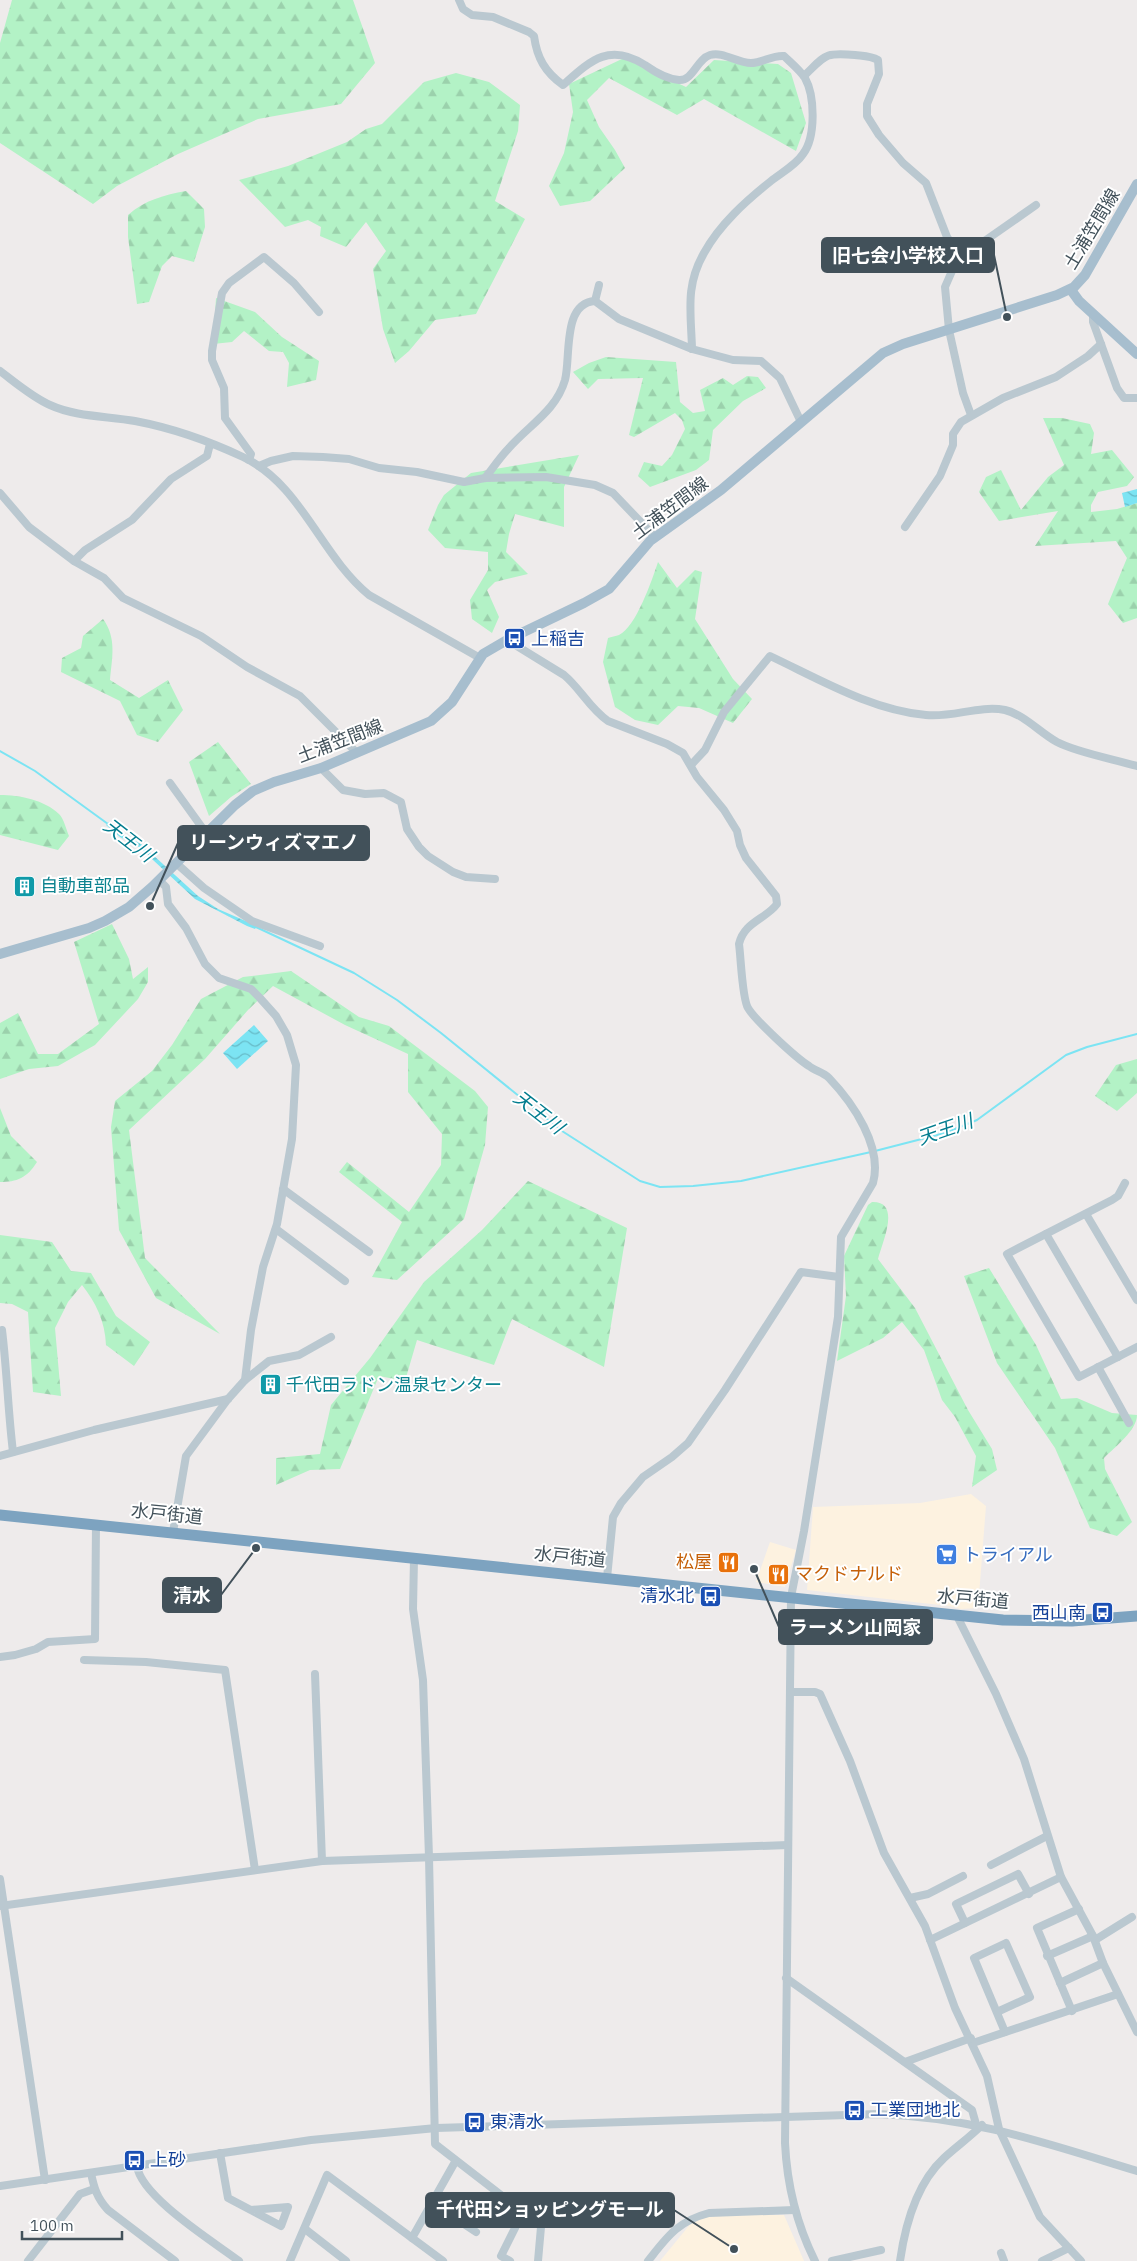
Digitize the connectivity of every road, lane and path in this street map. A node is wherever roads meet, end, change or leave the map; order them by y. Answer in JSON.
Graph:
{"nodes":[{"id":1,"x":459,"y":0,"type":"edge"},
{"id":2,"x":804,"y":76,"type":"junction"},
{"id":3,"x":1137,"y":184,"type":"edge"},
{"id":4,"x":1036,"y":205,"type":"dead end"},
{"id":5,"x":959,"y":255,"type":"junction"},
{"id":6,"x":599,"y":285,"type":"dead end"},
{"id":7,"x":1070,"y":290,"type":"junction"},
{"id":8,"x":595,"y":301,"type":"junction"},
{"id":9,"x":319,"y":312,"type":"dead end"},
{"id":10,"x":1093,"y":315,"type":"junction"},
{"id":11,"x":949,"y":330,"type":"junction"},
{"id":12,"x":1101,"y":344,"type":"junction"},
{"id":13,"x":692,"y":349,"type":"junction"},
{"id":14,"x":1137,"y":354,"type":"edge"},
{"id":15,"x":0,"y":371,"type":"edge"},
{"id":16,"x":1137,"y":398,"type":"edge"},
{"id":17,"x":971,"y":414,"type":"junction"},
{"id":18,"x":801,"y":422,"type":"junction"},
{"id":19,"x":210,"y":444,"type":"junction"},
{"id":20,"x":249,"y":460,"type":"junction"},
{"id":21,"x":259,"y":466,"type":"junction"},
{"id":22,"x":485,"y":478,"type":"junction"},
{"id":23,"x":0,"y":494,"type":"edge"},
{"id":24,"x":905,"y":527,"type":"dead end"},
{"id":25,"x":655,"y":537,"type":"junction"},
{"id":26,"x":74,"y":561,"type":"junction"},
{"id":27,"x":507,"y":640,"type":"junction"},
{"id":28,"x":480,"y":658,"type":"junction"},
{"id":29,"x":357,"y":753,"type":"junction"},
{"id":30,"x":691,"y":765,"type":"junction"},
{"id":31,"x":1137,"y":766,"type":"edge"},
{"id":32,"x":321,"y":768,"type":"junction"},
{"id":33,"x":170,"y":784,"type":"dead end"},
{"id":34,"x":206,"y":834,"type":"junction"},
{"id":35,"x":174,"y":865,"type":"junction"},
{"id":36,"x":161,"y":878,"type":"junction"},
{"id":37,"x":495,"y":879,"type":"dead end"},
{"id":38,"x":320,"y":946,"type":"dead end"},
{"id":39,"x":0,"y":954,"type":"edge"},
{"id":40,"x":1125,"y":1182,"type":"dead end"},
{"id":41,"x":283,"y":1189,"type":"junction"},
{"id":42,"x":1086,"y":1214,"type":"junction"},
{"id":43,"x":276,"y":1229,"type":"junction"},
{"id":44,"x":1046,"y":1234,"type":"junction"},
{"id":45,"x":369,"y":1252,"type":"dead end"},
{"id":46,"x":839,"y":1278,"type":"junction"},
{"id":47,"x":345,"y":1281,"type":"dead end"},
{"id":48,"x":1137,"y":1300,"type":"edge"},
{"id":49,"x":2,"y":1330,"type":"dead end"},
{"id":50,"x":331,"y":1337,"type":"dead end"},
{"id":51,"x":1137,"y":1347,"type":"edge"},
{"id":52,"x":1118,"y":1357,"type":"junction"},
{"id":53,"x":1098,"y":1367,"type":"junction"},
{"id":54,"x":246,"y":1380,"type":"junction"},
{"id":55,"x":228,"y":1399,"type":"junction"},
{"id":56,"x":1130,"y":1423,"type":"dead end"},
{"id":57,"x":13,"y":1452,"type":"junction"},
{"id":58,"x":0,"y":1456,"type":"edge"},
{"id":59,"x":0,"y":1515,"type":"edge"},
{"id":60,"x":96,"y":1524,"type":"junction"},
{"id":61,"x":173,"y":1532,"type":"junction"},
{"id":62,"x":414,"y":1558,"type":"junction"},
{"id":63,"x":607,"y":1578,"type":"junction"},
{"id":64,"x":791,"y":1597,"type":"junction"},
{"id":65,"x":957,"y":1616,"type":"junction"},
{"id":66,"x":1137,"y":1616,"type":"edge"},
{"id":67,"x":0,"y":1657,"type":"edge"},
{"id":68,"x":84,"y":1660,"type":"dead end"},
{"id":69,"x":315,"y":1674,"type":"dead end"},
{"id":70,"x":790,"y":1692,"type":"junction"},
{"id":71,"x":1047,"y":1836,"type":"junction"},
{"id":72,"x":788,"y":1844,"type":"junction"},
{"id":73,"x":429,"y":1857,"type":"junction"},
{"id":74,"x":322,"y":1861,"type":"junction"},
{"id":75,"x":991,"y":1865,"type":"dead end"},
{"id":76,"x":255,"y":1870,"type":"junction"},
{"id":77,"x":963,"y":1876,"type":"dead end"},
{"id":78,"x":1062,"y":1877,"type":"junction"},
{"id":79,"x":0,"y":1879,"type":"edge"},
{"id":80,"x":1029,"y":1894,"type":"junction"},
{"id":81,"x":910,"y":1898,"type":"junction"},
{"id":82,"x":2,"y":1906,"type":"edge"},
{"id":83,"x":1079,"y":1909,"type":"junction"},
{"id":84,"x":1132,"y":1918,"type":"dead end"},
{"id":85,"x":965,"y":1923,"type":"junction"},
{"id":86,"x":1094,"y":1938,"type":"junction"},
{"id":87,"x":930,"y":1940,"type":"junction"},
{"id":88,"x":1047,"y":1956,"type":"junction"},
{"id":89,"x":1103,"y":1963,"type":"junction"},
{"id":90,"x":786,"y":1978,"type":"junction"},
{"id":91,"x":1060,"y":1984,"type":"junction"},
{"id":92,"x":1118,"y":1994,"type":"junction"},
{"id":93,"x":1072,"y":2011,"type":"junction"},
{"id":94,"x":997,"y":2012,"type":"junction"},
{"id":95,"x":1005,"y":2032,"type":"junction"},
{"id":96,"x":1137,"y":2032,"type":"edge"},
{"id":97,"x":972,"y":2041,"type":"junction"},
{"id":98,"x":905,"y":2062,"type":"junction"},
{"id":99,"x":785,"y":2118,"type":"junction"},
{"id":100,"x":979,"y":2125,"type":"junction"},
{"id":101,"x":436,"y":2128,"type":"junction"},
{"id":102,"x":1000,"y":2129,"type":"junction"},
{"id":103,"x":220,"y":2153,"type":"junction"},
{"id":104,"x":455,"y":2162,"type":"junction"},
{"id":105,"x":137,"y":2166,"type":"junction"},
{"id":106,"x":1137,"y":2172,"type":"edge"},
{"id":107,"x":91,"y":2173,"type":"junction"},
{"id":108,"x":45,"y":2180,"type":"junction"},
{"id":109,"x":0,"y":2186,"type":"edge"},
{"id":110,"x":94,"y":2189,"type":"junction"},
{"id":111,"x":432,"y":2203,"type":"junction"},
{"id":112,"x":251,"y":2210,"type":"dead end"},
{"id":113,"x":794,"y":2210,"type":"junction"},
{"id":114,"x":523,"y":2212,"type":"junction"},
{"id":115,"x":305,"y":2229,"type":"junction"},
{"id":116,"x":476,"y":2232,"type":"dead end"},
{"id":117,"x":412,"y":2238,"type":"junction"},
{"id":118,"x":1069,"y":2248,"type":"junction"},
{"id":119,"x":881,"y":2250,"type":"dead end"},
{"id":120,"x":28,"y":2261,"type":"edge"},
{"id":121,"x":175,"y":2261,"type":"edge"},
{"id":122,"x":240,"y":2261,"type":"edge"},
{"id":123,"x":290,"y":2261,"type":"edge"},
{"id":124,"x":346,"y":2261,"type":"edge"},
{"id":125,"x":443,"y":2261,"type":"edge"},
{"id":126,"x":510,"y":2261,"type":"edge"},
{"id":127,"x":538,"y":2261,"type":"edge"},
{"id":128,"x":648,"y":2261,"type":"edge"},
{"id":129,"x":815,"y":2261,"type":"edge"},
{"id":130,"x":832,"y":2261,"type":"edge"},
{"id":131,"x":900,"y":2261,"type":"edge"},
{"id":132,"x":1042,"y":2261,"type":"edge"},
{"id":133,"x":1081,"y":2261,"type":"edge"}],
"edges":[{"from":1,"to":2,"type":"street"},
{"from":2,"to":5,"type":"street"},
{"from":2,"to":13,"type":"street"},
{"from":3,"to":7,"type":"main road","name":"土浦笠間線"},
{"from":4,"to":5,"type":"street"},
{"from":5,"to":11,"type":"street"},
{"from":6,"to":8,"type":"street"},
{"from":7,"to":10,"type":"main road"},
{"from":7,"to":11,"type":"main road","name":"土浦笠間線"},
{"from":8,"to":13,"type":"street"},
{"from":8,"to":22,"type":"street"},
{"from":9,"to":20,"type":"street"},
{"from":10,"to":12,"type":"street"},
{"from":10,"to":14,"type":"main road"},
{"from":11,"to":17,"type":"street"},
{"from":11,"to":18,"type":"main road","name":"土浦笠間線"},
{"from":12,"to":16,"type":"street"},
{"from":12,"to":17,"type":"street"},
{"from":13,"to":18,"type":"street"},
{"from":15,"to":19,"type":"street"},
{"from":17,"to":24,"type":"street"},
{"from":18,"to":25,"type":"main road","name":"土浦笠間線"},
{"from":19,"to":20,"type":"street"},
{"from":19,"to":26,"type":"street"},
{"from":20,"to":21,"type":"street"},
{"from":21,"to":22,"type":"street"},
{"from":21,"to":28,"type":"street"},
{"from":22,"to":25,"type":"street"},
{"from":23,"to":26,"type":"street"},
{"from":25,"to":27,"type":"main road","name":"土浦笠間線"},
{"from":26,"to":29,"type":"street"},
{"from":27,"to":28,"type":"main road","name":"土浦笠間線"},
{"from":27,"to":30,"type":"street"},
{"from":28,"to":29,"type":"main road","name":"土浦笠間線"},
{"from":29,"to":32,"type":"main road","name":"土浦笠間線"},
{"from":30,"to":31,"type":"street"},
{"from":30,"to":46,"type":"street"},
{"from":32,"to":34,"type":"main road","name":"土浦笠間線"},
{"from":32,"to":37,"type":"street"},
{"from":33,"to":34,"type":"street"},
{"from":34,"to":35,"type":"main road","name":"土浦笠間線"},
{"from":35,"to":36,"type":"main road","name":"土浦笠間線"},
{"from":35,"to":38,"type":"street"},
{"from":36,"to":39,"type":"main road","name":"土浦笠間線"},
{"from":36,"to":41,"type":"street"},
{"from":40,"to":42,"type":"street"},
{"from":41,"to":43,"type":"street"},
{"from":41,"to":45,"type":"street"},
{"from":42,"to":44,"type":"street"},
{"from":42,"to":48,"type":"street"},
{"from":43,"to":47,"type":"street"},
{"from":43,"to":54,"type":"street"},
{"from":44,"to":52,"type":"street"},
{"from":44,"to":53,"type":"street"},
{"from":46,"to":63,"type":"street"},
{"from":46,"to":64,"type":"street"},
{"from":49,"to":57,"type":"street"},
{"from":50,"to":54,"type":"street"},
{"from":51,"to":52,"type":"street"},
{"from":52,"to":53,"type":"street"},
{"from":53,"to":56,"type":"street"},
{"from":54,"to":55,"type":"street"},
{"from":55,"to":57,"type":"street"},
{"from":55,"to":61,"type":"street"},
{"from":57,"to":58,"type":"street"},
{"from":59,"to":60,"type":"highway","name":"水戸街道"},
{"from":60,"to":61,"type":"highway","name":"水戸街道"},
{"from":60,"to":67,"type":"street"},
{"from":61,"to":62,"type":"highway","name":"水戸街道"},
{"from":62,"to":63,"type":"highway","name":"水戸街道"},
{"from":62,"to":73,"type":"street"},
{"from":63,"to":64,"type":"highway","name":"水戸街道"},
{"from":64,"to":65,"type":"highway","name":"水戸街道"},
{"from":64,"to":70,"type":"street"},
{"from":65,"to":66,"type":"highway","name":"水戸街道"},
{"from":65,"to":71,"type":"street"},
{"from":68,"to":76,"type":"street"},
{"from":69,"to":74,"type":"street"},
{"from":70,"to":72,"type":"street"},
{"from":70,"to":81,"type":"street"},
{"from":71,"to":75,"type":"street"},
{"from":71,"to":78,"type":"street"},
{"from":72,"to":73,"type":"street"},
{"from":72,"to":90,"type":"street"},
{"from":73,"to":74,"type":"street"},
{"from":73,"to":101,"type":"street"},
{"from":74,"to":76,"type":"street"},
{"from":76,"to":82,"type":"street"},
{"from":77,"to":81,"type":"street"},
{"from":78,"to":80,"type":"street"},
{"from":78,"to":83,"type":"street"},
{"from":79,"to":82,"type":"street"},
{"from":80,"to":85,"type":"street"},
{"from":80,"to":85,"type":"street"},
{"from":81,"to":87,"type":"street"},
{"from":82,"to":108,"type":"street"},
{"from":83,"to":86,"type":"street"},
{"from":83,"to":88,"type":"street"},
{"from":84,"to":86,"type":"street"},
{"from":85,"to":87,"type":"street"},
{"from":86,"to":88,"type":"street"},
{"from":86,"to":89,"type":"street"},
{"from":87,"to":97,"type":"street"},
{"from":88,"to":91,"type":"street"},
{"from":89,"to":91,"type":"street"},
{"from":89,"to":92,"type":"street"},
{"from":90,"to":98,"type":"street"},
{"from":90,"to":99,"type":"street"},
{"from":91,"to":93,"type":"street"},
{"from":92,"to":93,"type":"street"},
{"from":92,"to":96,"type":"street"},
{"from":93,"to":95,"type":"street"},
{"from":94,"to":94,"type":"street"},
{"from":94,"to":95,"type":"street"},
{"from":95,"to":97,"type":"street"},
{"from":97,"to":98,"type":"street"},
{"from":97,"to":102,"type":"street"},
{"from":98,"to":100,"type":"street"},
{"from":99,"to":100,"type":"street"},
{"from":99,"to":101,"type":"street"},
{"from":99,"to":113,"type":"street"},
{"from":100,"to":102,"type":"street"},
{"from":100,"to":131,"type":"street"},
{"from":101,"to":103,"type":"street"},
{"from":101,"to":104,"type":"street"},
{"from":102,"to":106,"type":"street"},
{"from":102,"to":118,"type":"street"},
{"from":103,"to":105,"type":"street"},
{"from":103,"to":112,"type":"street"},
{"from":104,"to":111,"type":"street"},
{"from":104,"to":114,"type":"street"},
{"from":105,"to":107,"type":"street"},
{"from":105,"to":122,"type":"street"},
{"from":107,"to":108,"type":"street"},
{"from":107,"to":110,"type":"street"},
{"from":108,"to":109,"type":"street"},
{"from":110,"to":120,"type":"street"},
{"from":110,"to":121,"type":"street"},
{"from":111,"to":116,"type":"street"},
{"from":111,"to":117,"type":"street"},
{"from":113,"to":128,"type":"street"},
{"from":113,"to":129,"type":"street"},
{"from":114,"to":126,"type":"street"},
{"from":114,"to":127,"type":"street"},
{"from":115,"to":117,"type":"street"},
{"from":115,"to":123,"type":"street"},
{"from":115,"to":124,"type":"street"},
{"from":117,"to":125,"type":"street"},
{"from":118,"to":132,"type":"street"},
{"from":118,"to":133,"type":"street"},
{"from":119,"to":130,"type":"street"}]}
